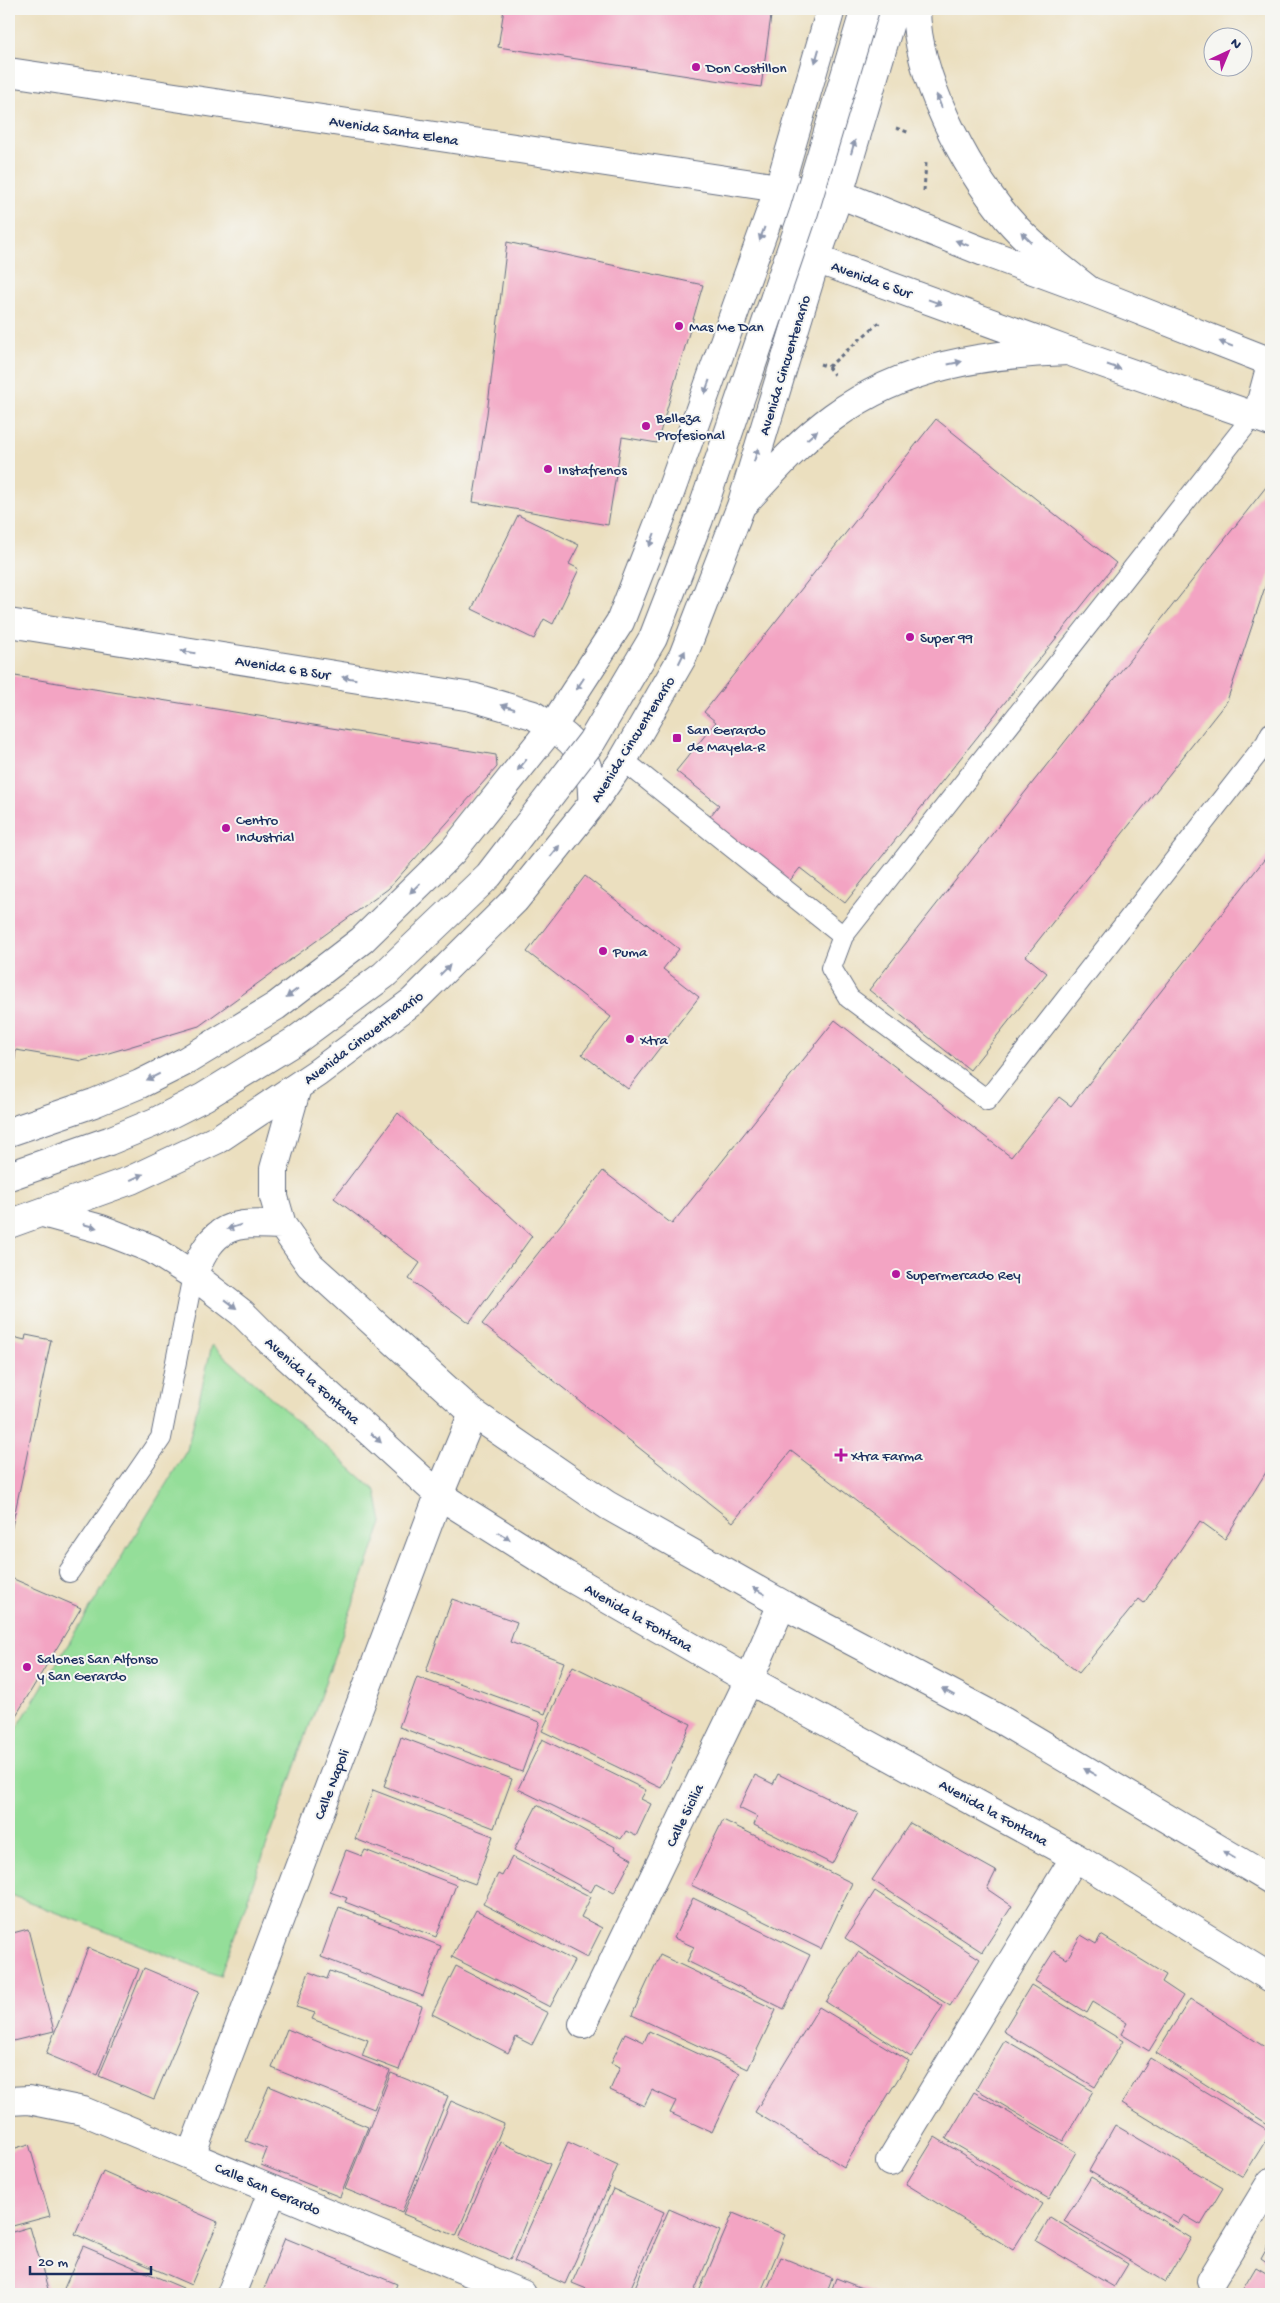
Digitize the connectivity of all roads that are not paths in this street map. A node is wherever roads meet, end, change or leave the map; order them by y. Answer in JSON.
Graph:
{"nodes":[{"id":1,"x":830,"y":9,"type":"edge"},
{"id":2,"x":865,"y":9,"type":"edge"},
{"id":3,"x":894,"y":9,"type":"edge"},
{"id":4,"x":916,"y":9,"type":"edge"},
{"id":5,"x":9,"y":72,"type":"edge"},
{"id":6,"x":779,"y":188,"type":"junction"},
{"id":7,"x":839,"y":194,"type":"junction"},
{"id":8,"x":816,"y":259,"type":"junction"},
{"id":9,"x":1090,"y":290,"type":"junction"},
{"id":10,"x":1068,"y":351,"type":"junction"},
{"id":11,"x":1270,"y":361,"type":"edge"},
{"id":12,"x":1262,"y":419,"type":"edge"},
{"id":13,"x":741,"y":506,"type":"junction"},
{"id":14,"x":9,"y":623,"type":"edge"},
{"id":15,"x":552,"y":727,"type":"junction"},
{"id":16,"x":1271,"y":733,"type":"edge"},
{"id":17,"x":623,"y":760,"type":"junction"},
{"id":18,"x":592,"y":804,"type":"junction"},
{"id":19,"x":843,"y":936,"type":"junction"},
{"id":20,"x":297,"y":1087,"type":"junction"},
{"id":21,"x":9,"y":1132,"type":"edge"},
{"id":22,"x":9,"y":1176,"type":"edge"},
{"id":23,"x":43,"y":1213,"type":"junction"},
{"id":24,"x":9,"y":1224,"type":"edge"},
{"id":25,"x":282,"y":1226,"type":"junction"},
{"id":26,"x":193,"y":1275,"type":"junction"},
{"id":27,"x":473,"y":1413,"type":"junction"},
{"id":28,"x":439,"y":1495,"type":"junction"},
{"id":29,"x":68,"y":1572,"type":"dead end"},
{"id":30,"x":782,"y":1604,"type":"junction"},
{"id":31,"x":749,"y":1680,"type":"junction"},
{"id":32,"x":1074,"y":1857,"type":"junction"},
{"id":33,"x":1271,"y":1880,"type":"edge"},
{"id":34,"x":1271,"y":1978,"type":"edge"},
{"id":35,"x":583,"y":2024,"type":"dead end"},
{"id":36,"x":9,"y":2101,"type":"edge"},
{"id":37,"x":191,"y":2155,"type":"junction"},
{"id":38,"x":890,"y":2162,"type":"dead end"},
{"id":39,"x":1271,"y":2182,"type":"edge"},
{"id":40,"x":273,"y":2190,"type":"junction"},
{"id":41,"x":1211,"y":2281,"type":"dead end"},
{"id":42,"x":231,"y":2294,"type":"edge"},
{"id":43,"x":522,"y":2294,"type":"edge"}],
"edges":[{"from":1,"to":6,"type":"street","one_way":true},
{"from":2,"to":22,"type":"street","name":"Avenida Cincuentenario","bridge":true},
{"from":7,"to":3,"type":"street","name":"Avenida Cincuentenario","one_way":true},
{"from":9,"to":4,"type":"street","one_way":true},
{"from":5,"to":6,"type":"street","name":"Avenida Santa Elena"},
{"from":6,"to":7,"type":"street"},
{"from":6,"to":8,"type":"street","name":"Avenida 6 Sur"},
{"from":6,"to":15,"type":"street","one_way":true},
{"from":7,"to":8,"type":"street","name":"Avenida Cincuentenario"},
{"from":9,"to":7,"type":"street","one_way":true},
{"from":8,"to":10,"type":"street","name":"Avenida 6 Sur","one_way":true},
{"from":13,"to":8,"type":"street","name":"Avenida Cincuentenario","one_way":true},
{"from":11,"to":9,"type":"street","one_way":true},
{"from":10,"to":12,"type":"street","name":"Avenida 6 Sur","one_way":true},
{"from":13,"to":10,"type":"street","one_way":true},
{"from":11,"to":12,"type":"lane"},
{"from":12,"to":19,"type":"lane"},
{"from":17,"to":13,"type":"street","name":"Avenida Cincuentenario","one_way":true},
{"from":15,"to":14,"type":"street","name":"Avenida 6 B Sur","one_way":true},
{"from":15,"to":18,"type":"street","name":"Avenida 6 B Sur"},
{"from":15,"to":21,"type":"street","one_way":true},
{"from":16,"to":19,"type":"lane"},
{"from":17,"to":18,"type":"street","name":"Avenida Cincuentenario"},
{"from":17,"to":19,"type":"lane"},
{"from":20,"to":18,"type":"street","name":"Avenida Cincuentenario","one_way":true},
{"from":23,"to":20,"type":"street","name":"Avenida Cincuentenario","one_way":true},
{"from":20,"to":25,"type":"street"},
{"from":23,"to":24,"type":"street","name":"Avenida Cincuentenario"},
{"from":23,"to":26,"type":"street","name":"Avenida la Fontana","one_way":true},
{"from":25,"to":26,"type":"street","one_way":true},
{"from":25,"to":27,"type":"street"},
{"from":26,"to":28,"type":"street","name":"Avenida la Fontana","one_way":true},
{"from":26,"to":29,"type":"lane"},
{"from":27,"to":28,"type":"street","name":"Calle Napoli"},
{"from":30,"to":27,"type":"street","one_way":true},
{"from":28,"to":31,"type":"street","name":"Avenida la Fontana","one_way":true},
{"from":28,"to":37,"type":"street","name":"Calle Napoli"},
{"from":30,"to":31,"type":"street","name":"Calle Sicilia"},
{"from":33,"to":30,"type":"street","one_way":true},
{"from":31,"to":32,"type":"street","name":"Avenida la Fontana"},
{"from":31,"to":35,"type":"street","name":"Calle Sicilia"},
{"from":32,"to":34,"type":"street","name":"Avenida la Fontana"},
{"from":32,"to":38,"type":"street"},
{"from":36,"to":37,"type":"street","name":"Calle San Gerardo"},
{"from":37,"to":40,"type":"street","name":"Calle San Gerardo"},
{"from":39,"to":41,"type":"street"},
{"from":40,"to":42,"type":"street"},
{"from":40,"to":43,"type":"street","name":"Calle San Gerardo"}]}
